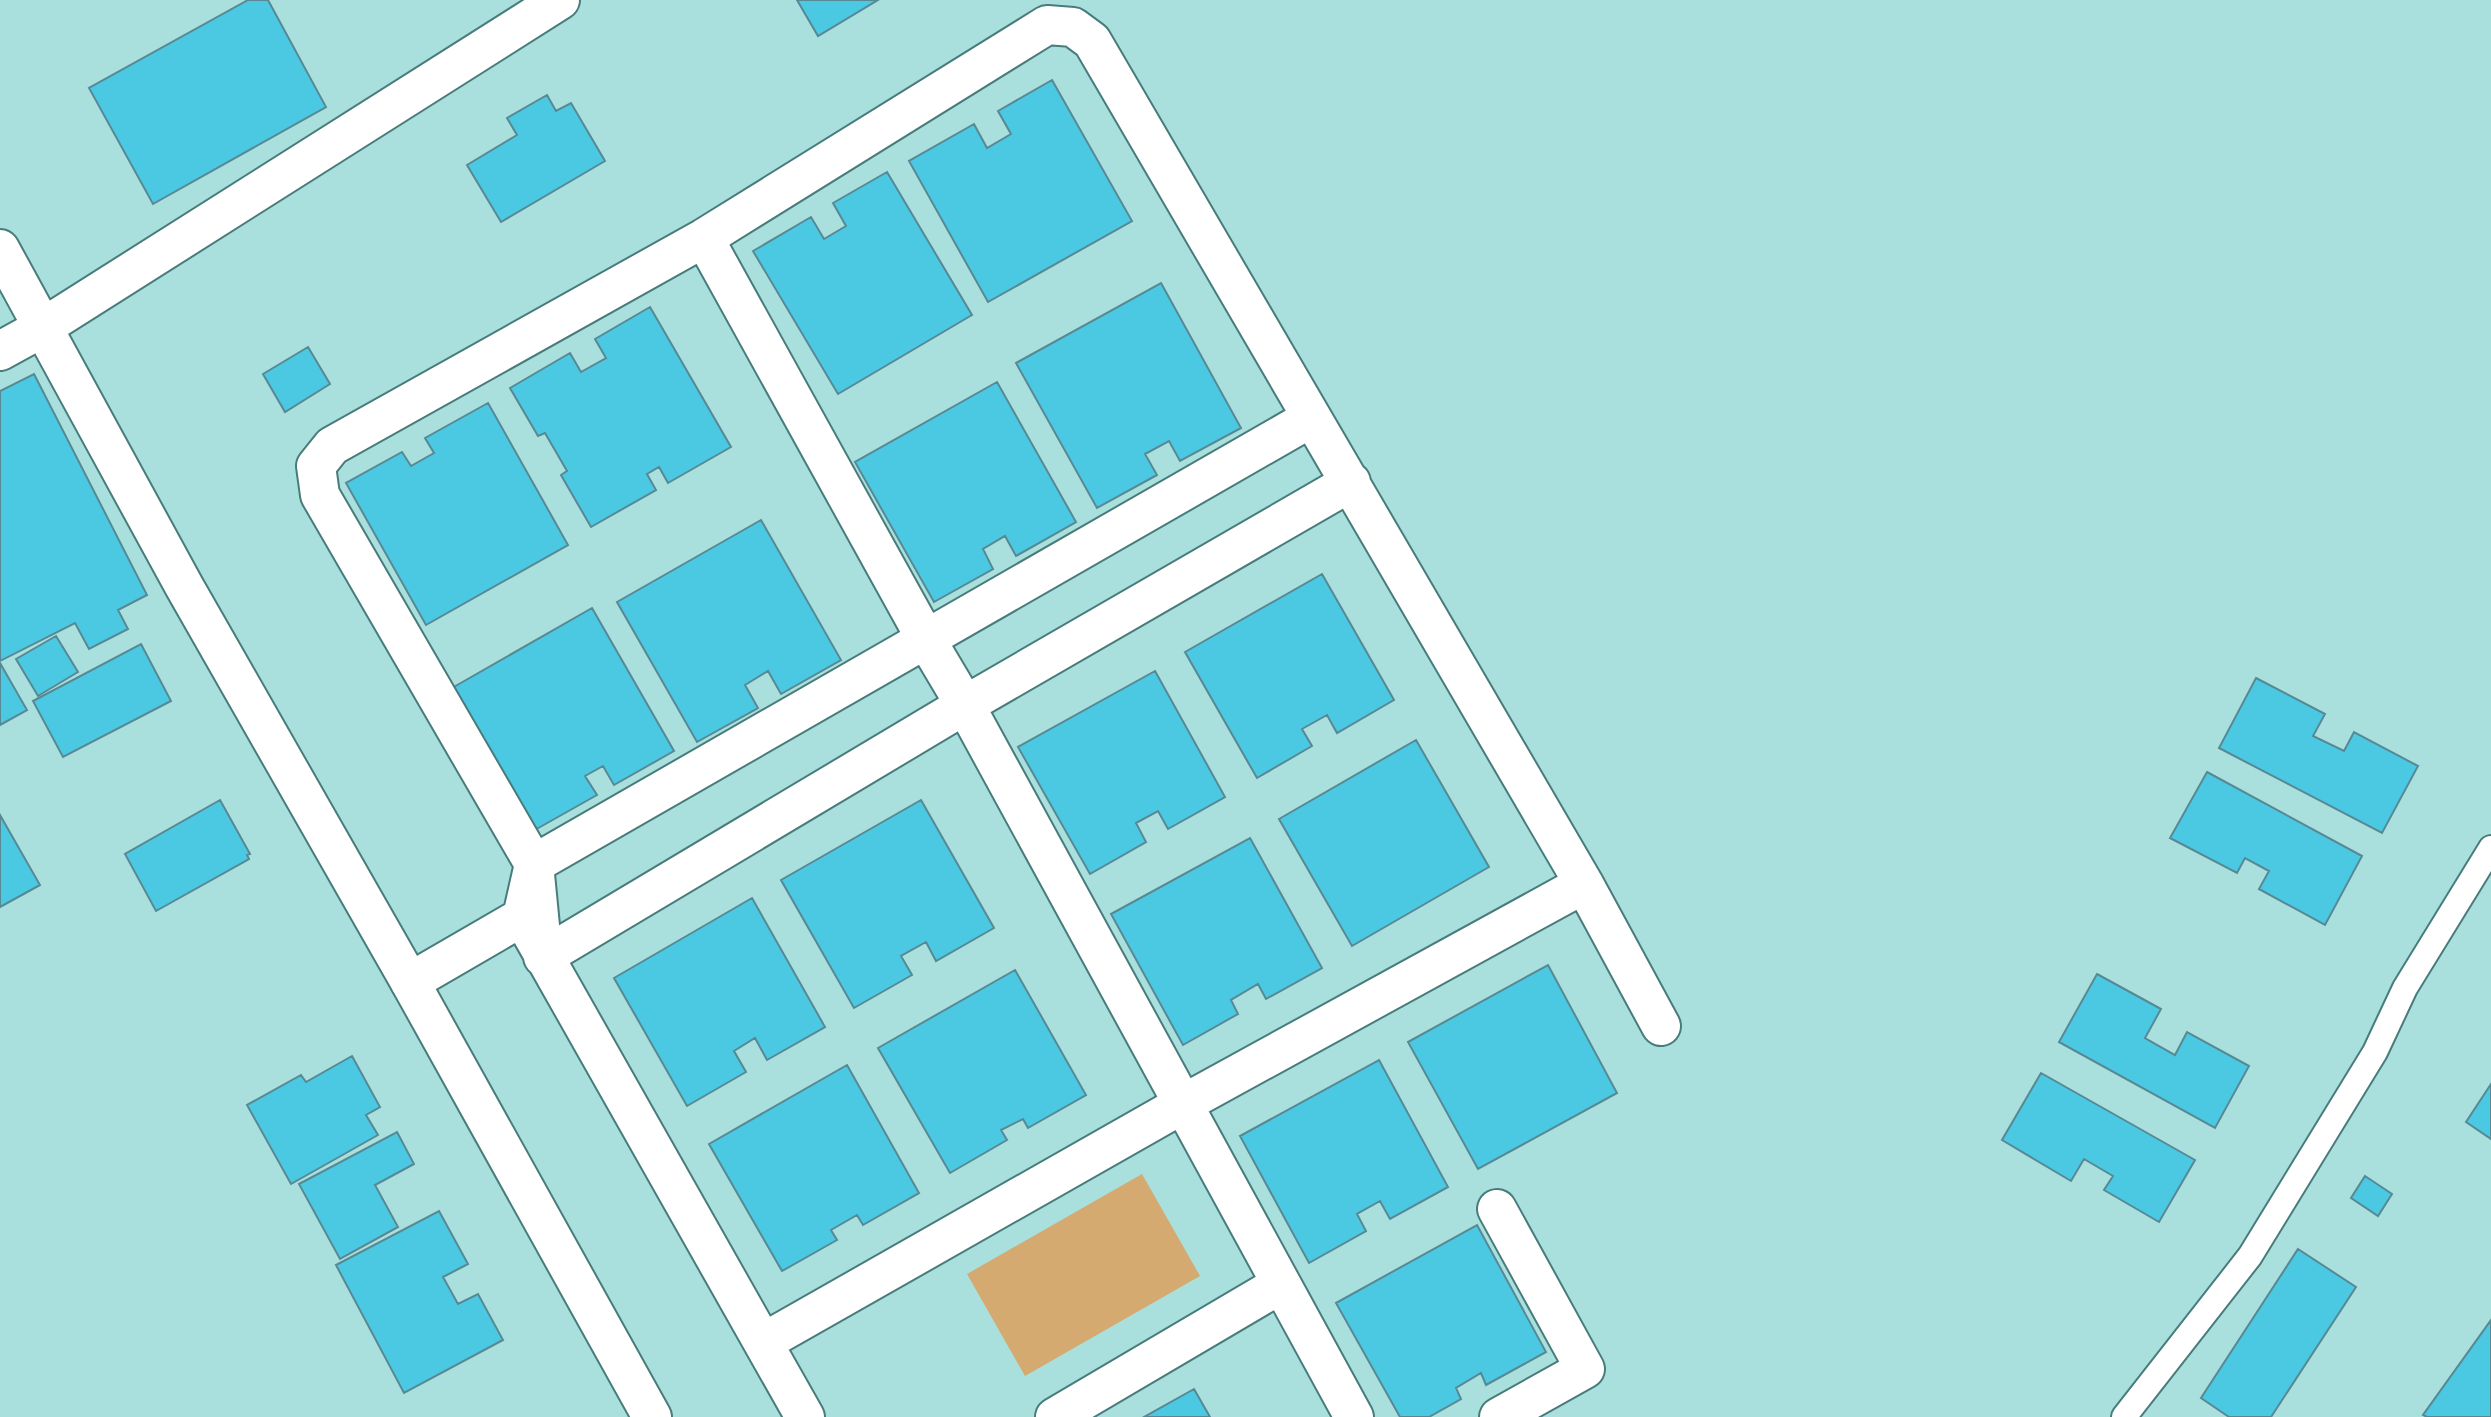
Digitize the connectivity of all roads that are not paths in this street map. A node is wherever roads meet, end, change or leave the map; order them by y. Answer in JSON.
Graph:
{"nodes":[{"id":1,"x":560,"y":0,"type":"edge"},
{"id":2,"x":704,"y":238,"type":"junction"},
{"id":3,"x":0,"y":249,"type":"edge"},
{"id":4,"x":41,"y":328,"type":"junction"},
{"id":5,"x":0,"y":351,"type":"edge"},
{"id":6,"x":1311,"y":418,"type":"junction"},
{"id":7,"x":1351,"y":482,"type":"junction"},
{"id":8,"x":927,"y":641,"type":"junction"},
{"id":9,"x":965,"y":705,"type":"junction"},
{"id":10,"x":2491,"y":848,"type":"edge"},
{"id":11,"x":534,"y":864,"type":"junction"},
{"id":12,"x":1584,"y":884,"type":"junction"},
{"id":13,"x":522,"y":917,"type":"junction"},
{"id":14,"x":543,"y":957,"type":"junction"},
{"id":15,"x":410,"y":982,"type":"junction"},
{"id":16,"x":1661,"y":1026,"type":"dead end"},
{"id":17,"x":1183,"y":1104,"type":"junction"},
{"id":18,"x":1497,"y":1209,"type":"dead end"},
{"id":19,"x":1281,"y":1284,"type":"junction"},
{"id":20,"x":764,"y":1342,"type":"junction"},
{"id":21,"x":652,"y":1417,"type":"edge"},
{"id":22,"x":805,"y":1417,"type":"edge"},
{"id":23,"x":1055,"y":1417,"type":"edge"},
{"id":24,"x":1354,"y":1417,"type":"edge"},
{"id":25,"x":1499,"y":1417,"type":"edge"},
{"id":26,"x":2124,"y":1417,"type":"edge"}],
"edges":[{"from":1,"to":4,"type":"street"},
{"from":2,"to":6,"type":"street"},
{"from":2,"to":8,"type":"street"},
{"from":2,"to":11,"type":"street"},
{"from":3,"to":4,"type":"street"},
{"from":4,"to":5,"type":"street"},
{"from":4,"to":15,"type":"street"},
{"from":6,"to":7,"type":"street"},
{"from":6,"to":8,"type":"street"},
{"from":7,"to":9,"type":"street"},
{"from":7,"to":12,"type":"street"},
{"from":8,"to":9,"type":"street"},
{"from":8,"to":11,"type":"street"},
{"from":9,"to":14,"type":"street"},
{"from":9,"to":17,"type":"street"},
{"from":10,"to":26,"type":"lane"},
{"from":11,"to":13,"type":"street"},
{"from":11,"to":14,"type":"street"},
{"from":12,"to":16,"type":"street"},
{"from":12,"to":17,"type":"street"},
{"from":13,"to":14,"type":"street"},
{"from":13,"to":15,"type":"street"},
{"from":14,"to":20,"type":"street"},
{"from":15,"to":21,"type":"street"},
{"from":17,"to":19,"type":"street"},
{"from":17,"to":20,"type":"street"},
{"from":18,"to":25,"type":"street"},
{"from":19,"to":23,"type":"street"},
{"from":19,"to":24,"type":"street"},
{"from":20,"to":22,"type":"street"}]}
